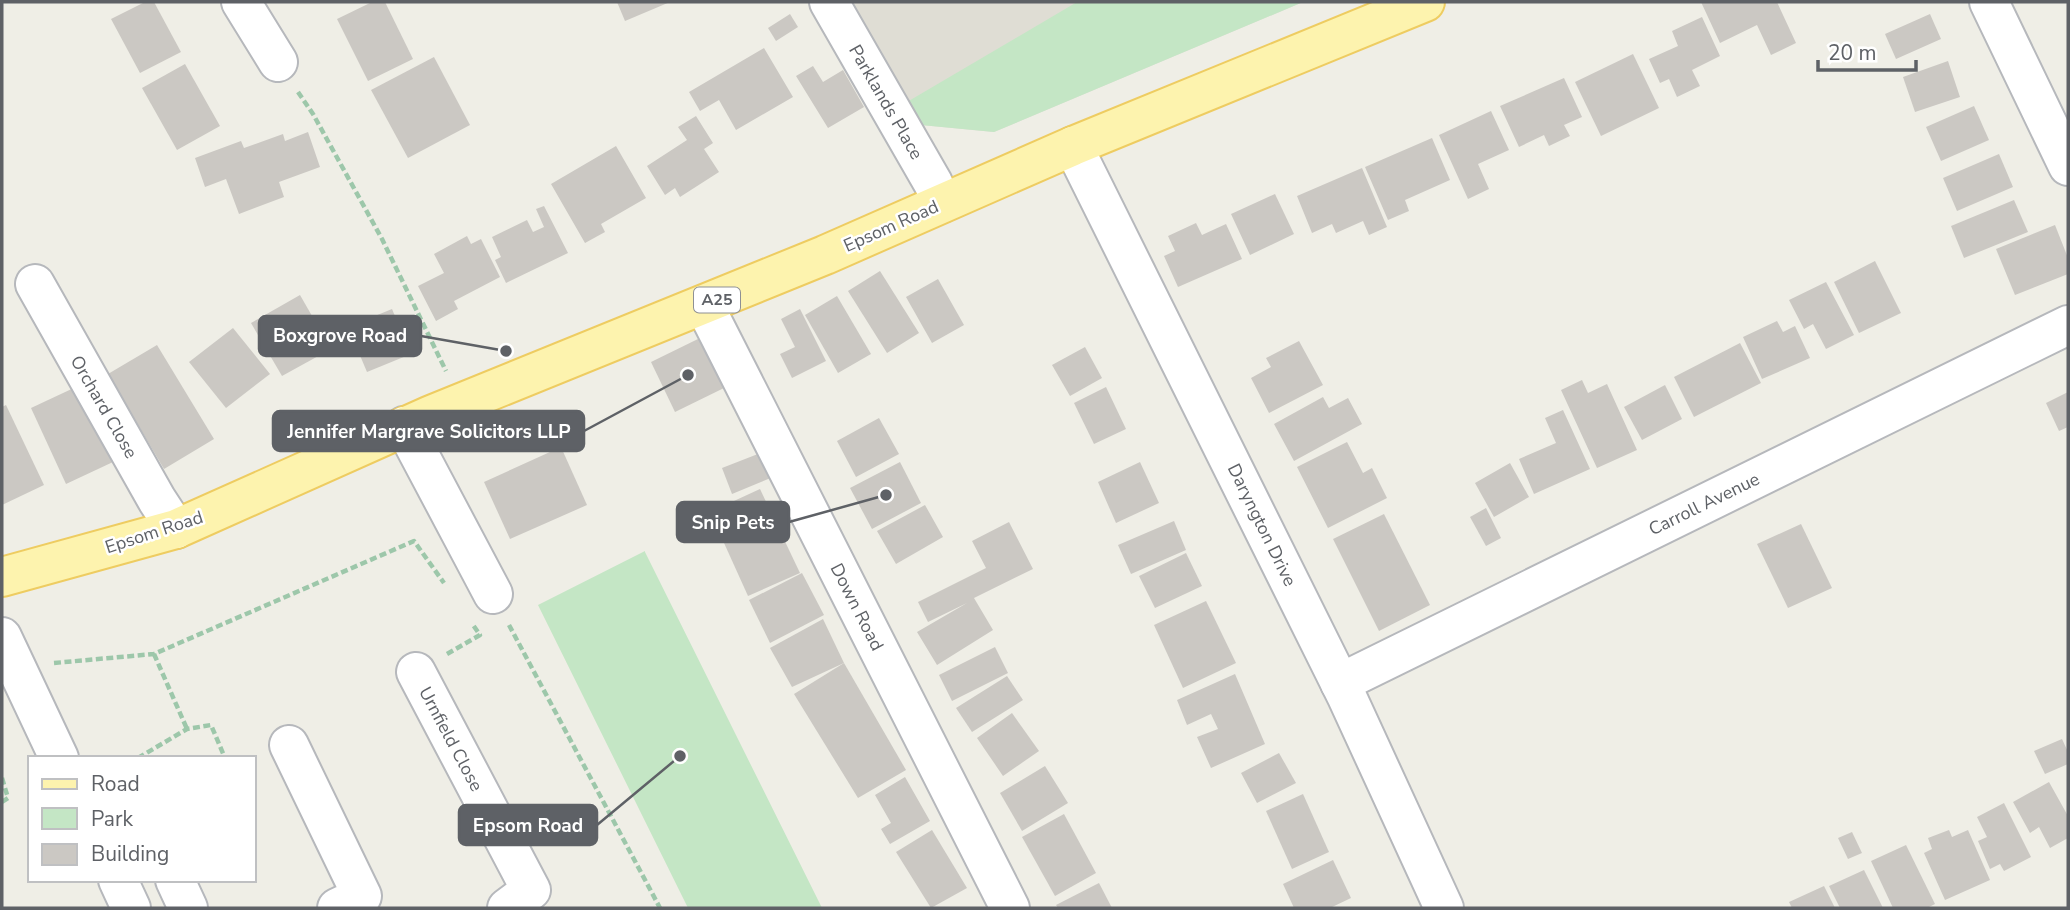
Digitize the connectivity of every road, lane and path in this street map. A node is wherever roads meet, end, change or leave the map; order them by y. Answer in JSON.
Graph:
{"nodes":[{"id":1,"x":241,"y":2,"type":"edge"},
{"id":2,"x":829,"y":2,"type":"edge"},
{"id":3,"x":1425,"y":2,"type":"edge"},
{"id":4,"x":1989,"y":2,"type":"edge"},
{"id":5,"x":278,"y":62,"type":"joint"},
{"id":6,"x":1073,"y":146,"type":"junction"},
{"id":7,"x":2068,"y":166,"type":"edge"},
{"id":8,"x":942,"y":203,"type":"junction"},
{"id":9,"x":35,"y":284,"type":"dead end"},
{"id":10,"x":704,"y":305,"type":"junction"},
{"id":11,"x":2068,"y":325,"type":"edge"},
{"id":12,"x":461,"y":403,"type":"junction"},
{"id":13,"x":404,"y":426,"type":"junction"},
{"id":14,"x":176,"y":528,"type":"junction"},
{"id":15,"x":2,"y":577,"type":"edge"},
{"id":16,"x":451,"y":593,"type":"dead end"},
{"id":17,"x":483,"y":609,"type":"junction"},
{"id":18,"x":9,"y":652,"type":"edge"},
{"id":19,"x":154,"y":654,"type":"junction"},
{"id":20,"x":416,"y":672,"type":"joint"},
{"id":21,"x":1340,"y":683,"type":"junction"},
{"id":22,"x":187,"y":729,"type":"junction"},
{"id":23,"x":289,"y":745,"type":"dead end"},
{"id":24,"x":58,"y":756,"type":"edge"},
{"id":25,"x":141,"y":756,"type":"edge"},
{"id":26,"x":224,"y":756,"type":"edge"},
{"id":27,"x":2,"y":778,"type":"edge"},
{"id":28,"x":2,"y":802,"type":"edge"},
{"id":29,"x":119,"y":882,"type":"edge"},
{"id":30,"x":176,"y":882,"type":"edge"},
{"id":31,"x":131,"y":908,"type":"edge"},
{"id":32,"x":188,"y":908,"type":"edge"},
{"id":33,"x":337,"y":908,"type":"edge"},
{"id":34,"x":507,"y":908,"type":"edge"},
{"id":35,"x":660,"y":908,"type":"edge"},
{"id":36,"x":1010,"y":908,"type":"edge"},
{"id":37,"x":1444,"y":908,"type":"edge"}],
"edges":[{"from":1,"to":5,"type":"street"},
{"from":2,"to":8,"type":"street","name":"Parklands Place"},
{"from":3,"to":6,"type":"main road","name":"Epsom Road","number":"A25"},
{"from":4,"to":7,"type":"street"},
{"from":5,"to":12,"type":"path"},
{"from":6,"to":8,"type":"main road","name":"Epsom Road","number":"A25"},
{"from":6,"to":21,"type":"street","name":"Daryngton Drive"},
{"from":8,"to":10,"type":"main road","name":"Epsom Road","number":"A25"},
{"from":9,"to":14,"type":"street","name":"Orchard Close"},
{"from":10,"to":12,"type":"main road","name":"Epsom Road","number":"A25"},
{"from":10,"to":36,"type":"street","name":"Down Road"},
{"from":11,"to":21,"type":"street","name":"Carroll Avenue"},
{"from":12,"to":13,"type":"main road","name":"Epsom Road","number":"A25"},
{"from":13,"to":14,"type":"main road","name":"Epsom Road","number":"A25"},
{"from":13,"to":17,"type":"street"},
{"from":14,"to":15,"type":"main road","name":"Epsom Road","number":"A25"},
{"from":16,"to":19,"type":"path"},
{"from":17,"to":20,"type":"path"},
{"from":17,"to":35,"type":"path"},
{"from":18,"to":19,"type":"path"},
{"from":18,"to":24,"type":"street"},
{"from":19,"to":22,"type":"path"},
{"from":20,"to":34,"type":"street","name":"Urnfield Close"},
{"from":21,"to":37,"type":"street","name":"Daryngton Drive"},
{"from":22,"to":25,"type":"path"},
{"from":22,"to":26,"type":"path"},
{"from":23,"to":33,"type":"street"},
{"from":27,"to":28,"type":"path"},
{"from":29,"to":31,"type":"street"},
{"from":30,"to":32,"type":"street"}]}
